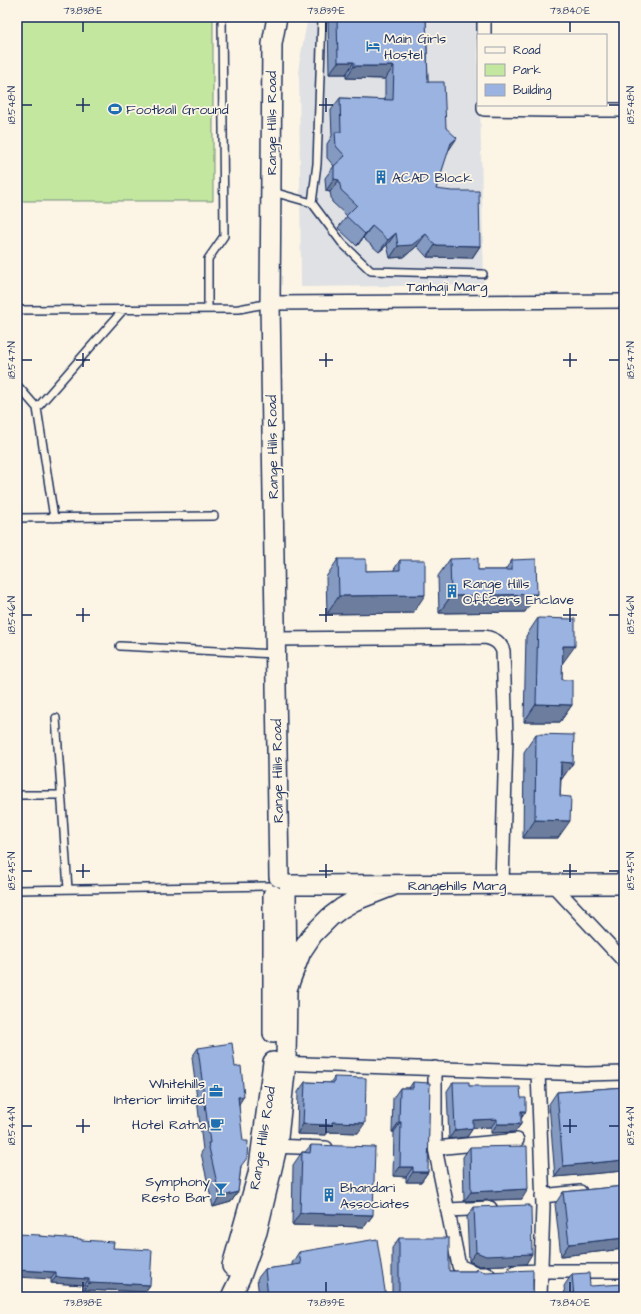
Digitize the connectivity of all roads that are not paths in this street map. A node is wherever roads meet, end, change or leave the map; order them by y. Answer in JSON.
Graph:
{"nodes":[{"id":1,"x":222,"y":17,"type":"edge"},
{"id":2,"x":277,"y":17,"type":"edge"},
{"id":3,"x":322,"y":17,"type":"edge"},
{"id":4,"x":484,"y":17,"type":"edge"},
{"id":5,"x":484,"y":34,"type":"edge"},
{"id":6,"x":484,"y":106,"type":"edge"},
{"id":7,"x":624,"y":110,"type":"edge"},
{"id":8,"x":271,"y":192,"type":"junction"},
{"id":9,"x":312,"y":203,"type":"junction"},
{"id":10,"x":483,"y":274,"type":"dead end"},
{"id":11,"x":624,"y":301,"type":"edge"},
{"id":12,"x":270,"y":303,"type":"junction"},
{"id":13,"x":124,"y":309,"type":"junction"},
{"id":14,"x":208,"y":309,"type":"junction"},
{"id":15,"x":17,"y":310,"type":"edge"},
{"id":16,"x":17,"y":385,"type":"edge"},
{"id":17,"x":37,"y":408,"type":"junction"},
{"id":18,"x":214,"y":516,"type":"dead end"},
{"id":19,"x":17,"y":518,"type":"edge"},
{"id":20,"x":54,"y":518,"type":"junction"},
{"id":21,"x":120,"y":646,"type":"dead end"},
{"id":22,"x":275,"y":647,"type":"junction"},
{"id":23,"x":56,"y":718,"type":"dead end"},
{"id":24,"x":17,"y":795,"type":"edge"},
{"id":25,"x":61,"y":795,"type":"junction"},
{"id":26,"x":502,"y":884,"type":"junction"},
{"id":27,"x":552,"y":884,"type":"junction"},
{"id":28,"x":624,"y":884,"type":"edge"},
{"id":29,"x":395,"y":885,"type":"junction"},
{"id":30,"x":279,"y":888,"type":"junction"},
{"id":31,"x":68,"y":889,"type":"junction"},
{"id":32,"x":17,"y":890,"type":"edge"},
{"id":33,"x":624,"y":961,"type":"edge"},
{"id":34,"x":287,"y":989,"type":"junction"},
{"id":35,"x":280,"y":1063,"type":"junction"},
{"id":36,"x":435,"y":1068,"type":"junction"},
{"id":37,"x":538,"y":1072,"type":"junction"},
{"id":38,"x":624,"y":1074,"type":"edge"},
{"id":39,"x":517,"y":1140,"type":"dead end"},
{"id":40,"x":270,"y":1146,"type":"junction"},
{"id":41,"x":435,"y":1148,"type":"junction"},
{"id":42,"x":336,"y":1149,"type":"edge"},
{"id":43,"x":594,"y":1190,"type":"edge"},
{"id":44,"x":542,"y":1201,"type":"junction"},
{"id":45,"x":527,"y":1207,"type":"edge"},
{"id":46,"x":503,"y":1208,"type":"edge"},
{"id":47,"x":448,"y":1210,"type":"junction"},
{"id":48,"x":541,"y":1271,"type":"junction"},
{"id":49,"x":624,"y":1271,"type":"edge"},
{"id":50,"x":220,"y":1297,"type":"edge"},
{"id":51,"x":231,"y":1297,"type":"edge"},
{"id":52,"x":540,"y":1297,"type":"edge"}],
"edges":[{"from":1,"to":14,"type":"lane"},
{"from":2,"to":8,"type":"main road","name":"Range Hills Road"},
{"from":3,"to":9,"type":"lane"},
{"from":4,"to":5,"type":"street"},
{"from":6,"to":7,"type":"street"},
{"from":8,"to":9,"type":"lane"},
{"from":8,"to":12,"type":"main road","name":"Range Hills Road"},
{"from":9,"to":10,"type":"lane"},
{"from":11,"to":12,"type":"street","name":"Tanhaji Marg"},
{"from":12,"to":14,"type":"lane"},
{"from":12,"to":22,"type":"main road","name":"Range Hills Road"},
{"from":13,"to":14,"type":"lane"},
{"from":13,"to":15,"type":"lane"},
{"from":13,"to":17,"type":"lane"},
{"from":16,"to":17,"type":"lane"},
{"from":17,"to":20,"type":"lane"},
{"from":18,"to":20,"type":"lane"},
{"from":19,"to":20,"type":"lane"},
{"from":21,"to":22,"type":"lane"},
{"from":22,"to":26,"type":"street"},
{"from":22,"to":30,"type":"main road","name":"Range Hills Road"},
{"from":23,"to":25,"type":"lane"},
{"from":24,"to":25,"type":"lane"},
{"from":25,"to":31,"type":"lane"},
{"from":26,"to":27,"type":"main road","name":"Rangehills Marg"},
{"from":26,"to":29,"type":"main road","name":"Rangehills Marg"},
{"from":27,"to":28,"type":"main road","name":"Rangehills Marg"},
{"from":27,"to":33,"type":"street"},
{"from":29,"to":30,"type":"main road","name":"Rangehills Marg"},
{"from":29,"to":34,"type":"main road"},
{"from":30,"to":31,"type":"lane"},
{"from":30,"to":34,"type":"main road","name":"Range Hills Road"},
{"from":30,"to":35,"type":"main road","name":"Range Hills Road"},
{"from":31,"to":32,"type":"lane"},
{"from":34,"to":35,"type":"main road","name":"Range Hills Road"},
{"from":35,"to":36,"type":"street"},
{"from":35,"to":40,"type":"main road","name":"Range Hills Road"},
{"from":36,"to":37,"type":"street"},
{"from":36,"to":41,"type":"street"},
{"from":37,"to":38,"type":"street"},
{"from":37,"to":44,"type":"street"},
{"from":39,"to":41,"type":"street"},
{"from":40,"to":42,"type":"street"},
{"from":40,"to":50,"type":"main road","name":"Range Hills Road"},
{"from":40,"to":51,"type":"main road"},
{"from":41,"to":47,"type":"street"},
{"from":43,"to":44,"type":"street"},
{"from":44,"to":45,"type":"street"},
{"from":44,"to":48,"type":"street"},
{"from":46,"to":47,"type":"street"},
{"from":47,"to":48,"type":"street"},
{"from":48,"to":49,"type":"street"},
{"from":48,"to":52,"type":"street"}]}
